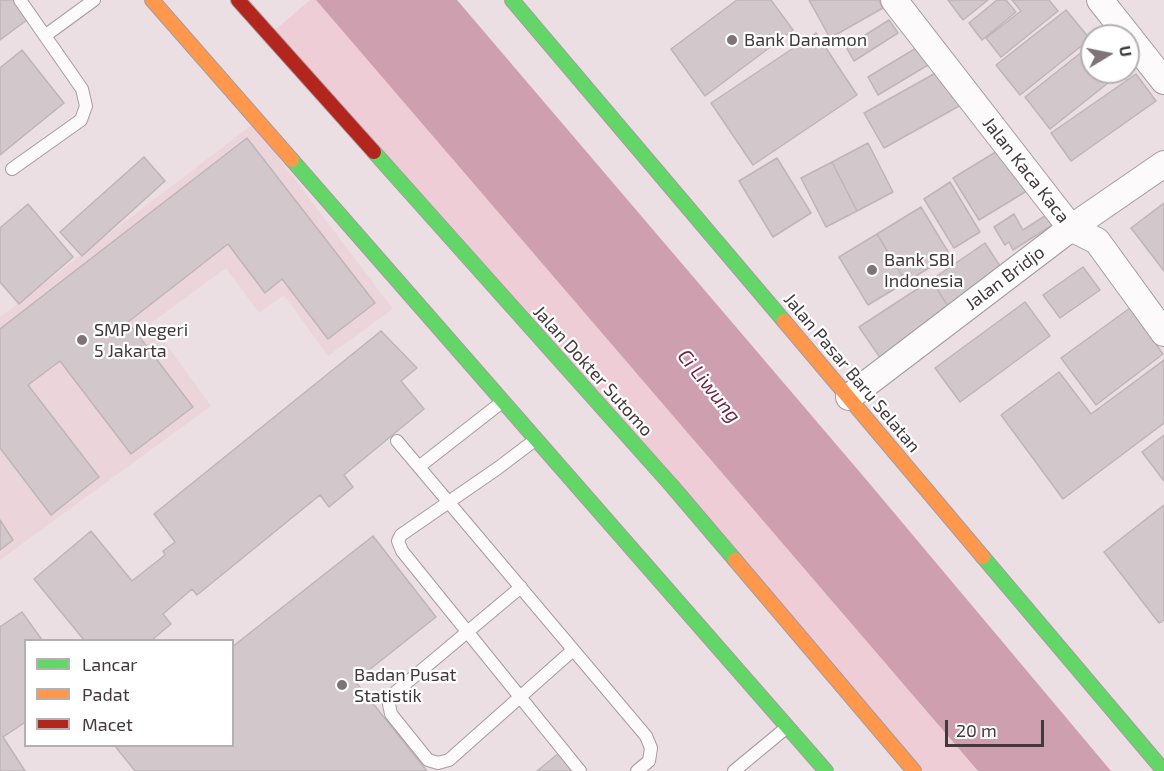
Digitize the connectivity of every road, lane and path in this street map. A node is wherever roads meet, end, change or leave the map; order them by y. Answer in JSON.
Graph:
{"nodes":[{"id":1,"x":20,"y":0,"type":"edge"},
{"id":2,"x":94,"y":0,"type":"edge"},
{"id":3,"x":152,"y":0,"type":"edge"},
{"id":4,"x":238,"y":0,"type":"edge"},
{"id":5,"x":512,"y":0,"type":"edge"},
{"id":6,"x":894,"y":0,"type":"edge"},
{"id":7,"x":1100,"y":0,"type":"edge"},
{"id":8,"x":46,"y":35,"type":"junction"},
{"id":9,"x":1164,"y":81,"type":"edge"},
{"id":10,"x":1164,"y":164,"type":"edge"},
{"id":11,"x":12,"y":169,"type":"dead end"},
{"id":12,"x":1071,"y":228,"type":"junction"},
{"id":13,"x":1164,"y":333,"type":"edge"},
{"id":14,"x":849,"y":397,"type":"junction"},
{"id":15,"x":503,"y":402,"type":"junction"},
{"id":16,"x":535,"y":440,"type":"junction"},
{"id":17,"x":398,"y":441,"type":"dead end"},
{"id":18,"x":420,"y":466,"type":"junction"},
{"id":19,"x":450,"y":502,"type":"junction"},
{"id":20,"x":521,"y":587,"type":"junction"},
{"id":21,"x":468,"y":633,"type":"junction"},
{"id":22,"x":573,"y":650,"type":"junction"},
{"id":23,"x":520,"y":698,"type":"junction"},
{"id":24,"x":787,"y":727,"type":"junction"},
{"id":25,"x":733,"y":770,"type":"edge"},
{"id":26,"x":580,"y":771,"type":"edge"},
{"id":27,"x":637,"y":771,"type":"edge"},
{"id":28,"x":826,"y":771,"type":"edge"},
{"id":29,"x":914,"y":771,"type":"edge"},
{"id":30,"x":1164,"y":771,"type":"edge"}],
"edges":[{"from":1,"to":8,"type":"lane"},
{"from":2,"to":8,"type":"lane"},
{"from":3,"to":15,"type":"main road"},
{"from":4,"to":29,"type":"main road","name":"Jalan Dokter Sutomo"},
{"from":5,"to":14,"type":"main road","name":"Jalan Pasar Baru Selatan"},
{"from":6,"to":12,"type":"street","name":"Jalan Kaca Kaca"},
{"from":7,"to":9,"type":"street"},
{"from":8,"to":11,"type":"lane"},
{"from":10,"to":12,"type":"street","name":"Jalan Bridjo"},
{"from":12,"to":13,"type":"street","name":"Jalan Kaca Kaca"},
{"from":12,"to":14,"type":"street","name":"Jalan Bridjo"},
{"from":14,"to":30,"type":"main road","name":"Jalan Pasar Baru Selatan"},
{"from":15,"to":16,"type":"main road"},
{"from":15,"to":18,"type":"lane"},
{"from":16,"to":19,"type":"lane"},
{"from":16,"to":24,"type":"main road"},
{"from":17,"to":18,"type":"lane"},
{"from":18,"to":19,"type":"lane"},
{"from":19,"to":20,"type":"lane"},
{"from":19,"to":21,"type":"lane"},
{"from":20,"to":21,"type":"lane"},
{"from":20,"to":22,"type":"lane"},
{"from":21,"to":23,"type":"lane"},
{"from":21,"to":23,"type":"lane"},
{"from":22,"to":23,"type":"lane"},
{"from":22,"to":27,"type":"lane"},
{"from":23,"to":26,"type":"lane"},
{"from":24,"to":25,"type":"lane"},
{"from":24,"to":28,"type":"main road"}]}
